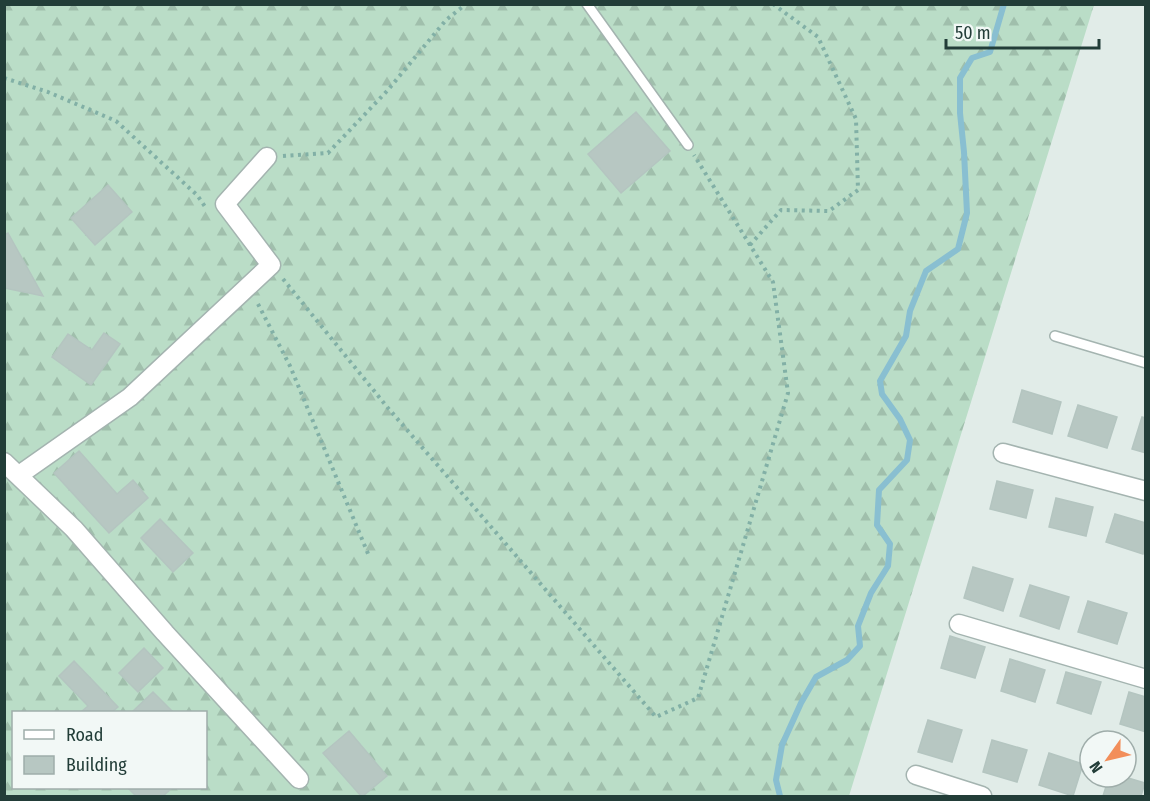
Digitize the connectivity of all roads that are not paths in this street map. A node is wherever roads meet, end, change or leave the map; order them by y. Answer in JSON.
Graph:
{"nodes":[{"id":1,"x":587,"y":4,"type":"edge"},
{"id":2,"x":688,"y":145,"type":"road end"},
{"id":3,"x":267,"y":157,"type":"road end"},
{"id":4,"x":1055,"y":336,"type":"dead end"},
{"id":5,"x":1146,"y":363,"type":"edge"},
{"id":6,"x":1003,"y":453,"type":"dead end"},
{"id":7,"x":4,"y":462,"type":"edge"},
{"id":8,"x":19,"y":475,"type":"junction"},
{"id":9,"x":1146,"y":491,"type":"edge"},
{"id":10,"x":959,"y":624,"type":"dead end"},
{"id":11,"x":1146,"y":679,"type":"edge"},
{"id":12,"x":916,"y":775,"type":"dead end"},
{"id":13,"x":299,"y":779,"type":"dead end"},
{"id":14,"x":982,"y":796,"type":"edge"}],
"edges":[{"from":1,"to":2,"type":"lane"},
{"from":3,"to":8,"type":"street"},
{"from":4,"to":5,"type":"lane"},
{"from":6,"to":9,"type":"street"},
{"from":7,"to":8,"type":"street"},
{"from":8,"to":13,"type":"street"},
{"from":10,"to":11,"type":"street"},
{"from":12,"to":14,"type":"street"}]}
